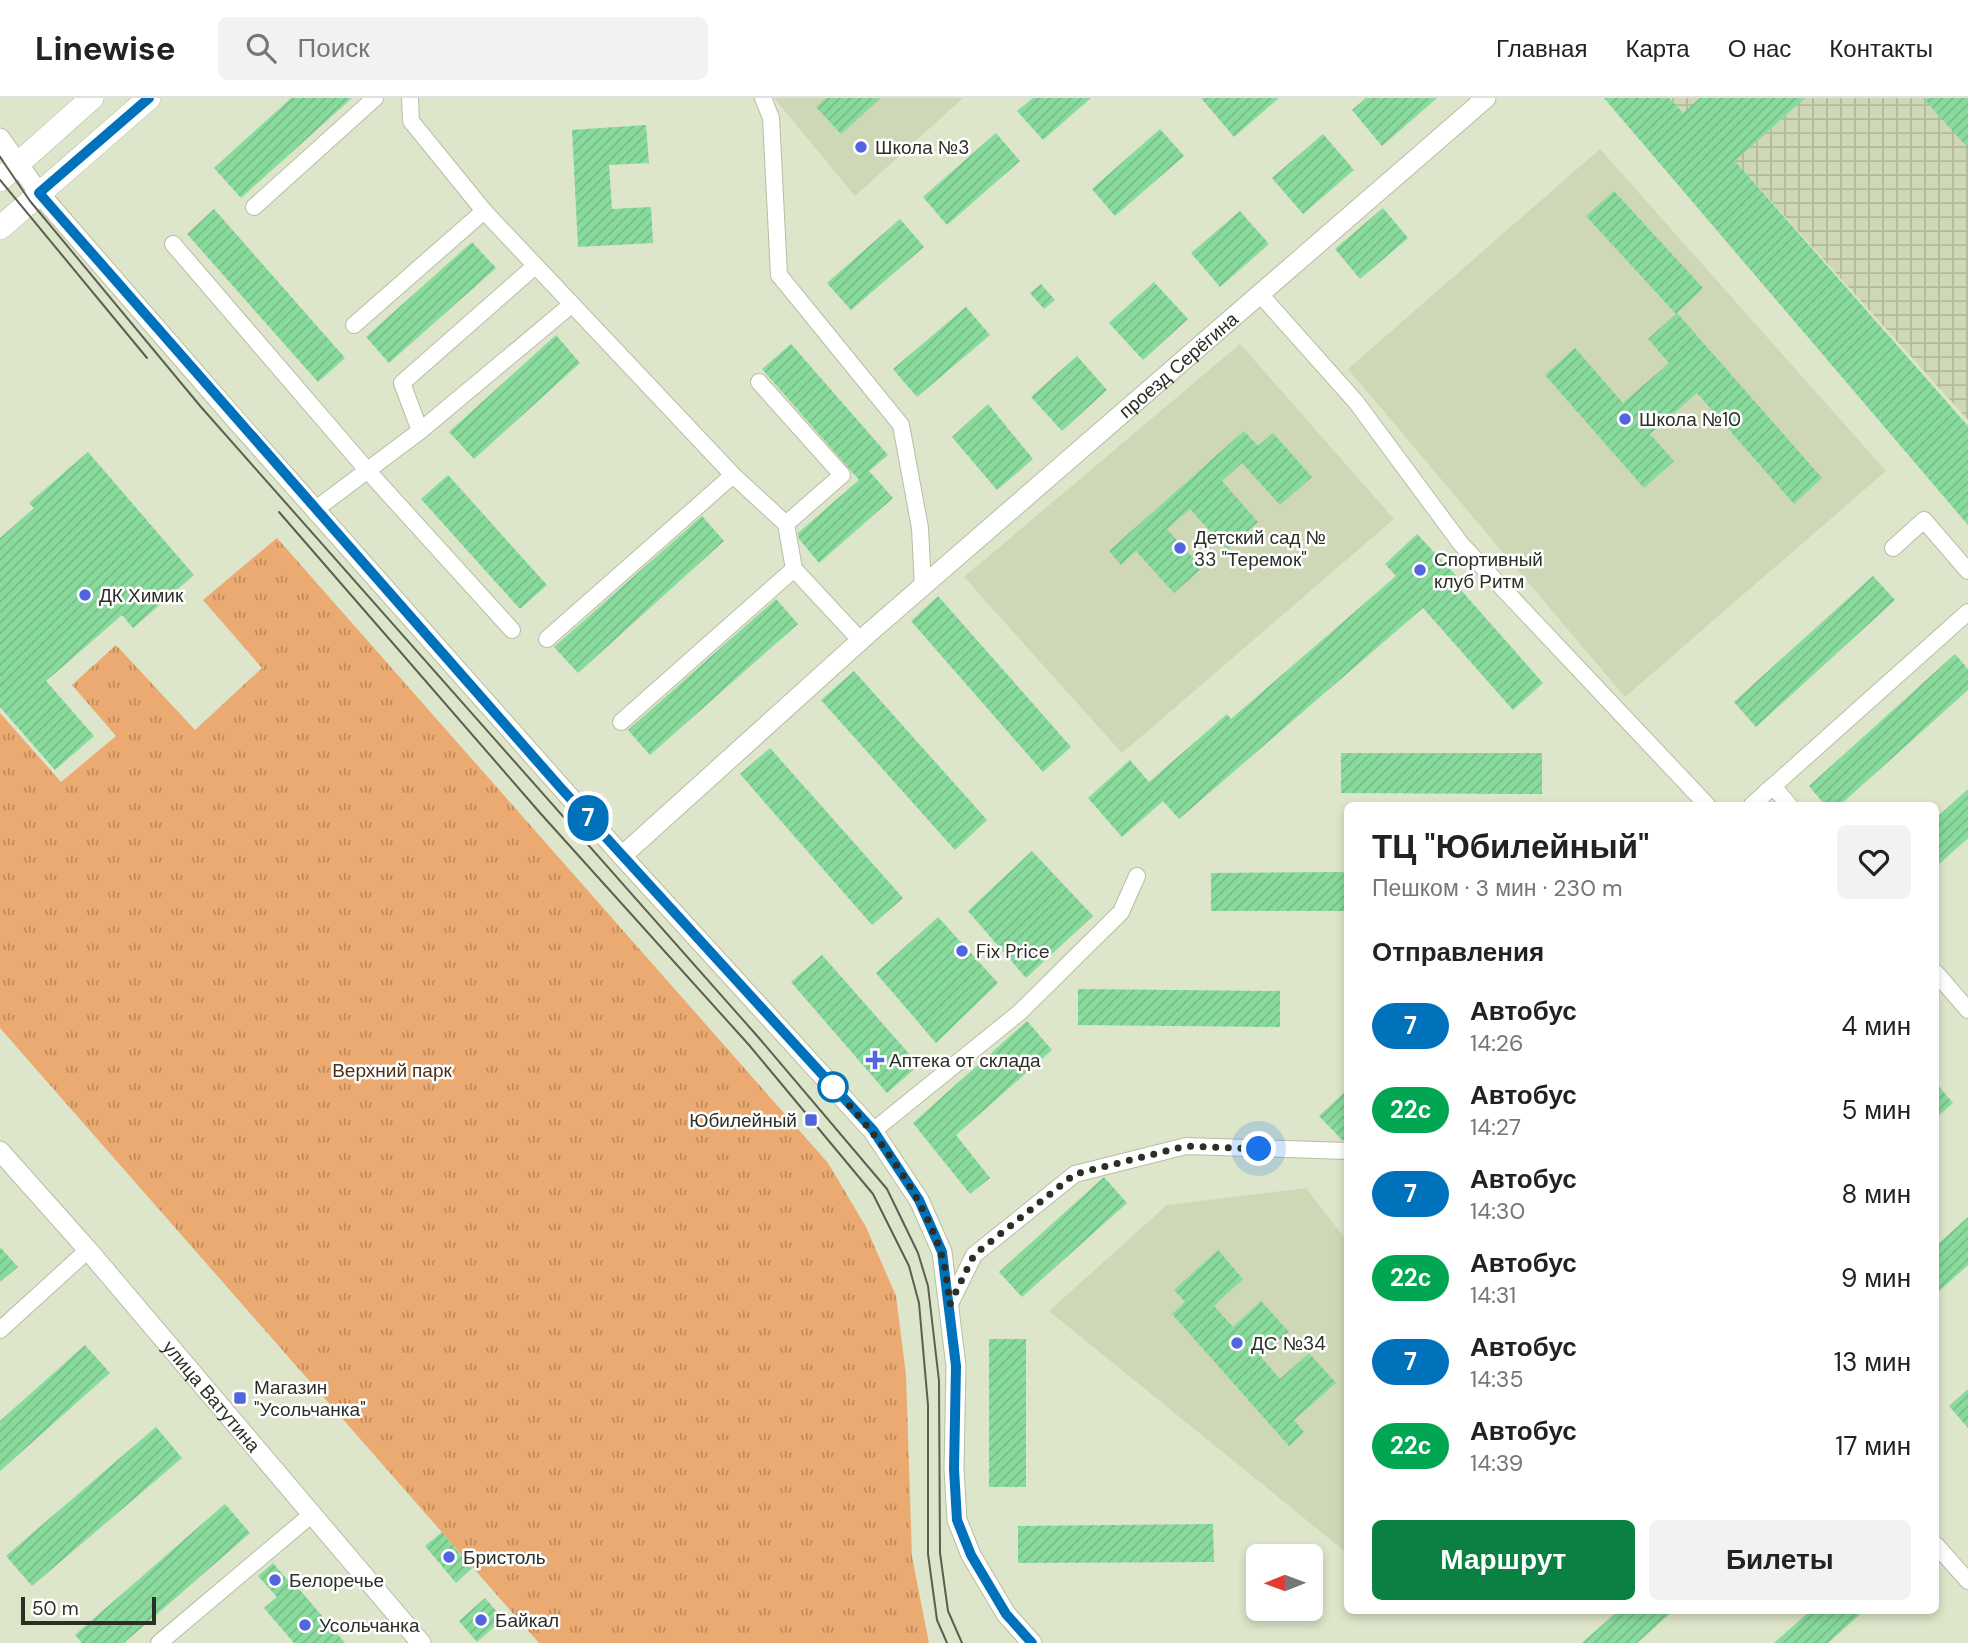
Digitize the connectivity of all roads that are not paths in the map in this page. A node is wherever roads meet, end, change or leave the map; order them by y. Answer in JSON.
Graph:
{"nodes":[{"id":1,"x":92,"y":98,"type":"edge"},
{"id":2,"x":149,"y":98,"type":"edge"},
{"id":3,"x":375,"y":98,"type":"edge"},
{"id":4,"x":410,"y":98,"type":"edge"},
{"id":5,"x":763,"y":98,"type":"edge"},
{"id":6,"x":1486,"y":98,"type":"edge"},
{"id":7,"x":0,"y":138,"type":"edge"},
{"id":8,"x":8,"y":172,"type":"edge"},
{"id":9,"x":39,"y":193,"type":"junction"},
{"id":10,"x":254,"y":207,"type":"dead end"},
{"id":11,"x":484,"y":211,"type":"junction"},
{"id":12,"x":0,"y":228,"type":"edge"},
{"id":13,"x":173,"y":244,"type":"dead end"},
{"id":14,"x":535,"y":267,"type":"junction"},
{"id":15,"x":1259,"y":293,"type":"junction"},
{"id":16,"x":570,"y":305,"type":"junction"},
{"id":17,"x":354,"y":325,"type":"dead end"},
{"id":18,"x":759,"y":382,"type":"dead end"},
{"id":19,"x":420,"y":431,"type":"junction"},
{"id":20,"x":367,"y":470,"type":"junction"},
{"id":21,"x":733,"y":475,"type":"junction"},
{"id":22,"x":316,"y":509,"type":"junction"},
{"id":23,"x":786,"y":524,"type":"junction"},
{"id":24,"x":1893,"y":548,"type":"dead end"},
{"id":25,"x":794,"y":569,"type":"junction"},
{"id":26,"x":1968,"y":571,"type":"edge"},
{"id":27,"x":923,"y":588,"type":"junction"},
{"id":28,"x":1964,"y":616,"type":"edge"},
{"id":29,"x":512,"y":630,"type":"dead end"},
{"id":30,"x":866,"y":636,"type":"junction"},
{"id":31,"x":547,"y":639,"type":"dead end"},
{"id":32,"x":621,"y":722,"type":"dead end"},
{"id":33,"x":1773,"y":786,"type":"junction"},
{"id":34,"x":1704,"y":802,"type":"edge"},
{"id":35,"x":1755,"y":802,"type":"edge"},
{"id":36,"x":1786,"y":802,"type":"edge"},
{"id":37,"x":622,"y":856,"type":"junction"},
{"id":38,"x":1137,"y":876,"type":"dead end"},
{"id":39,"x":1939,"y":976,"type":"edge"},
{"id":40,"x":1968,"y":1010,"type":"edge"},
{"id":41,"x":873,"y":1130,"type":"junction"},
{"id":42,"x":0,"y":1151,"type":"edge"},
{"id":43,"x":1344,"y":1151,"type":"edge"},
{"id":44,"x":88,"y":1250,"type":"junction"},
{"id":45,"x":950,"y":1304,"type":"junction"},
{"id":46,"x":0,"y":1330,"type":"edge"},
{"id":47,"x":311,"y":1515,"type":"junction"},
{"id":48,"x":1939,"y":1548,"type":"edge"},
{"id":49,"x":1968,"y":1581,"type":"edge"},
{"id":50,"x":159,"y":1643,"type":"edge"},
{"id":51,"x":421,"y":1643,"type":"edge"},
{"id":52,"x":1032,"y":1643,"type":"edge"}],
"edges":[{"from":1,"to":8,"type":"main road"},
{"from":2,"to":9,"type":"main road"},
{"from":3,"to":10,"type":"street"},
{"from":4,"to":11,"type":"street"},
{"from":5,"to":27,"type":"street"},
{"from":6,"to":15,"type":"street","name":"проезд Серёгина"},
{"from":7,"to":8,"type":"street"},
{"from":8,"to":9,"type":"street"},
{"from":9,"to":12,"type":"main road"},
{"from":9,"to":22,"type":"street"},
{"from":11,"to":14,"type":"street"},
{"from":11,"to":17,"type":"street"},
{"from":13,"to":20,"type":"street"},
{"from":14,"to":16,"type":"street"},
{"from":14,"to":19,"type":"street"},
{"from":15,"to":27,"type":"street","name":"проезд Серёгина"},
{"from":15,"to":34,"type":"street"},
{"from":16,"to":19,"type":"street"},
{"from":16,"to":21,"type":"street"},
{"from":18,"to":23,"type":"street"},
{"from":19,"to":20,"type":"street"},
{"from":20,"to":22,"type":"street"},
{"from":20,"to":29,"type":"street"},
{"from":21,"to":23,"type":"street"},
{"from":21,"to":31,"type":"street"},
{"from":22,"to":37,"type":"street"},
{"from":23,"to":25,"type":"street"},
{"from":24,"to":26,"type":"street"},
{"from":25,"to":30,"type":"street"},
{"from":25,"to":32,"type":"street"},
{"from":27,"to":30,"type":"street","name":"проезд Серёгина"},
{"from":28,"to":33,"type":"street"},
{"from":30,"to":37,"type":"street","name":"проезд Серёгина"},
{"from":33,"to":35,"type":"street"},
{"from":33,"to":36,"type":"street"},
{"from":37,"to":41,"type":"street"},
{"from":38,"to":41,"type":"street"},
{"from":39,"to":40,"type":"street"},
{"from":41,"to":45,"type":"street"},
{"from":42,"to":44,"type":"street","name":"улица Ватутина"},
{"from":43,"to":45,"type":"street"},
{"from":44,"to":46,"type":"street"},
{"from":44,"to":47,"type":"street","name":"улица Ватутина"},
{"from":45,"to":52,"type":"street"},
{"from":47,"to":50,"type":"street"},
{"from":47,"to":51,"type":"street","name":"улица Ватутина"},
{"from":48,"to":49,"type":"street"}]}
